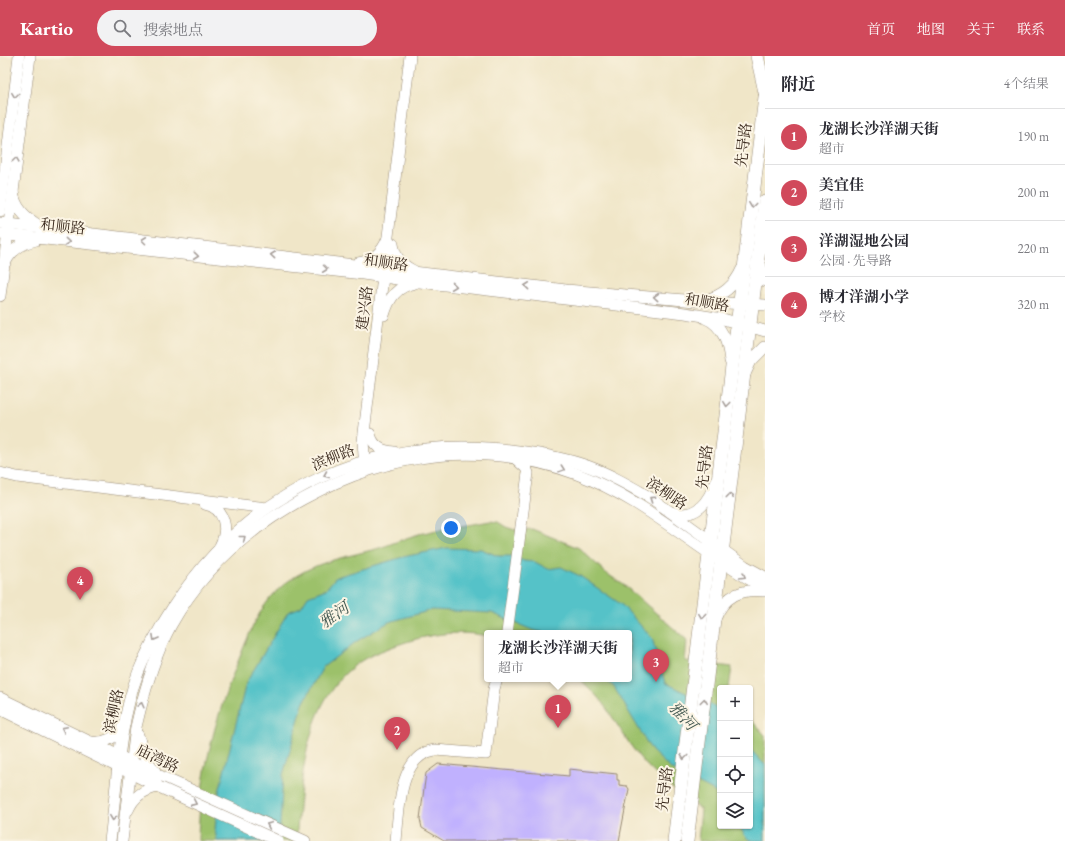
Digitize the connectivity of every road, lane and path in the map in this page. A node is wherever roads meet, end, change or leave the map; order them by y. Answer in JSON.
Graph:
{"nodes":[{"id":1,"x":19,"y":56,"type":"edge"},
{"id":2,"x":30,"y":56,"type":"edge"},
{"id":3,"x":757,"y":56,"type":"edge"},
{"id":4,"x":412,"y":57,"type":"edge"},
{"id":5,"x":765,"y":92,"type":"edge"},
{"id":6,"x":765,"y":97,"type":"edge"},
{"id":7,"x":5,"y":191,"type":"edge"},
{"id":8,"x":765,"y":201,"type":"edge"},
{"id":9,"x":0,"y":211,"type":"edge"},
{"id":10,"x":4,"y":229,"type":"edge"},
{"id":11,"x":389,"y":232,"type":"junction"},
{"id":12,"x":46,"y":234,"type":"junction"},
{"id":13,"x":393,"y":244,"type":"junction"},
{"id":14,"x":759,"y":250,"type":"junction"},
{"id":15,"x":744,"y":265,"type":"junction"},
{"id":16,"x":352,"y":268,"type":"junction"},
{"id":17,"x":3,"y":272,"type":"junction"},
{"id":18,"x":387,"y":273,"type":"junction"},
{"id":19,"x":418,"y":278,"type":"junction"},
{"id":20,"x":765,"y":282,"type":"edge"},
{"id":21,"x":0,"y":296,"type":"edge"},
{"id":22,"x":698,"y":301,"type":"junction"},
{"id":23,"x":752,"y":304,"type":"edge"},
{"id":24,"x":382,"y":311,"type":"junction"},
{"id":25,"x":697,"y":314,"type":"junction"},
{"id":26,"x":737,"y":322,"type":"junction"},
{"id":27,"x":750,"y":326,"type":"junction"},
{"id":28,"x":765,"y":331,"type":"edge"},
{"id":29,"x":765,"y":347,"type":"edge"},
{"id":30,"x":737,"y":377,"type":"junction"},
{"id":31,"x":366,"y":437,"type":"junction"},
{"id":32,"x":401,"y":452,"type":"junction"},
{"id":33,"x":514,"y":458,"type":"junction"},
{"id":34,"x":371,"y":463,"type":"junction"},
{"id":35,"x":540,"y":463,"type":"junction"},
{"id":36,"x":348,"y":466,"type":"junction"},
{"id":37,"x":719,"y":470,"type":"junction"},
{"id":38,"x":0,"y":473,"type":"edge"},
{"id":39,"x":530,"y":474,"type":"junction"},
{"id":40,"x":0,"y":482,"type":"edge"},
{"id":41,"x":267,"y":508,"type":"junction"},
{"id":42,"x":667,"y":510,"type":"junction"},
{"id":43,"x":727,"y":520,"type":"junction"},
{"id":44,"x":687,"y":538,"type":"junction"},
{"id":45,"x":710,"y":548,"type":"junction"},
{"id":46,"x":218,"y":549,"type":"junction"},
{"id":47,"x":722,"y":556,"type":"junction"},
{"id":48,"x":746,"y":566,"type":"junction"},
{"id":49,"x":765,"y":577,"type":"edge"},
{"id":50,"x":705,"y":590,"type":"junction"},
{"id":51,"x":765,"y":590,"type":"edge"},
{"id":52,"x":714,"y":624,"type":"junction"},
{"id":53,"x":507,"y":630,"type":"edge"},
{"id":54,"x":511,"y":630,"type":"edge"},
{"id":55,"x":702,"y":664,"type":"junction"},
{"id":56,"x":492,"y":682,"type":"edge"},
{"id":57,"x":497,"y":682,"type":"edge"},
{"id":58,"x":0,"y":698,"type":"edge"},
{"id":59,"x":2,"y":711,"type":"edge"},
{"id":60,"x":125,"y":720,"type":"junction"},
{"id":61,"x":137,"y":723,"type":"junction"},
{"id":62,"x":88,"y":741,"type":"junction"},
{"id":63,"x":88,"y":752,"type":"junction"},
{"id":64,"x":120,"y":756,"type":"junction"},
{"id":65,"x":132,"y":762,"type":"junction"},
{"id":66,"x":119,"y":768,"type":"junction"},
{"id":67,"x":130,"y":774,"type":"junction"},
{"id":68,"x":160,"y":782,"type":"junction"},
{"id":69,"x":115,"y":801,"type":"junction"},
{"id":70,"x":684,"y":809,"type":"junction"},
{"id":71,"x":125,"y":816,"type":"junction"},
{"id":72,"x":110,"y":841,"type":"edge"},
{"id":73,"x":122,"y":841,"type":"edge"},
{"id":74,"x":278,"y":841,"type":"edge"},
{"id":75,"x":305,"y":841,"type":"edge"},
{"id":76,"x":392,"y":841,"type":"edge"},
{"id":77,"x":396,"y":841,"type":"edge"},
{"id":78,"x":674,"y":841,"type":"edge"},
{"id":79,"x":687,"y":841,"type":"edge"}],
"edges":[{"from":1,"to":7,"type":"main road","one_way":true},
{"from":7,"to":2,"type":"main road","one_way":true},
{"from":3,"to":5,"type":"main road"},
{"from":4,"to":11,"type":"main road","name":"建兴路"},
{"from":4,"to":13,"type":"main road"},
{"from":6,"to":15,"type":"main road","name":"先导路","one_way":true},
{"from":7,"to":9,"type":"main road"},
{"from":7,"to":10,"type":"main road"},
{"from":7,"to":12,"type":"main road"},
{"from":8,"to":14,"type":"main road","name":"先导路"},
{"from":10,"to":12,"type":"main road","name":"和顺路"},
{"from":10,"to":17,"type":"main road"},
{"from":11,"to":16,"type":"main road"},
{"from":11,"to":18,"type":"main road","name":"建兴路"},
{"from":12,"to":16,"type":"main road","name":"和顺路"},
{"from":12,"to":17,"type":"main road"},
{"from":13,"to":18,"type":"main road"},
{"from":13,"to":19,"type":"main road"},
{"from":14,"to":20,"type":"main road"},
{"from":14,"to":23,"type":"main road","name":"先导路"},
{"from":15,"to":22,"type":"main road"},
{"from":15,"to":23,"type":"main road","name":"先导路"},
{"from":16,"to":18,"type":"main road","name":"和顺路"},
{"from":16,"to":24,"type":"main road"},
{"from":17,"to":21,"type":"main road"},
{"from":18,"to":19,"type":"main road","name":"和顺路"},
{"from":18,"to":24,"type":"main road","name":"建兴路"},
{"from":22,"to":19,"type":"main road","name":"和顺路","one_way":true},
{"from":19,"to":24,"type":"main road"},
{"from":19,"to":25,"type":"main road","name":"和顺路","one_way":true},
{"from":22,"to":23,"type":"main road","name":"和顺路"},
{"from":23,"to":26,"type":"main road","name":"先导路"},
{"from":23,"to":27,"type":"main road","name":"先导路"},
{"from":24,"to":31,"type":"main road","name":"建兴路"},
{"from":25,"to":26,"type":"main road","name":"和顺路"},
{"from":25,"to":30,"type":"main road"},
{"from":26,"to":27,"type":"main road","name":"和顺路"},
{"from":26,"to":30,"type":"main road","name":"先导路"},
{"from":27,"to":28,"type":"main road","name":"和顺路"},
{"from":27,"to":30,"type":"main road","name":"先导路"},
{"from":29,"to":30,"type":"main road"},
{"from":30,"to":37,"type":"main road","name":"先导路","one_way":true},
{"from":43,"to":30,"type":"main road","name":"先导路","one_way":true},
{"from":31,"to":32,"type":"main road"},
{"from":31,"to":34,"type":"main road","name":"建兴路"},
{"from":31,"to":36,"type":"main road"},
{"from":32,"to":34,"type":"main road","name":"滨柳路"},
{"from":42,"to":32,"type":"main road","name":"滨柳路","one_way":true},
{"from":33,"to":34,"type":"main road","name":"滨柳路"},
{"from":33,"to":35,"type":"main road","name":"滨柳路"},
{"from":33,"to":39,"type":"main road"},
{"from":34,"to":36,"type":"main road","name":"滨柳路"},
{"from":61,"to":34,"type":"main road","name":"滨柳路","one_way":true},
{"from":35,"to":39,"type":"main road"},
{"from":35,"to":44,"type":"main road","name":"滨柳路","one_way":true},
{"from":36,"to":41,"type":"main road","name":"滨柳路","one_way":true},
{"from":37,"to":42,"type":"main road"},
{"from":37,"to":45,"type":"main road","name":"先导路"},
{"from":38,"to":41,"type":"main road"},
{"from":39,"to":53,"type":"main road"},
{"from":39,"to":54,"type":"main road"},
{"from":40,"to":46,"type":"main road"},
{"from":41,"to":46,"type":"main road","name":"滨柳路"},
{"from":42,"to":45,"type":"main road","name":"滨柳路"},
{"from":43,"to":47,"type":"main road","name":"先导路"},
{"from":43,"to":48,"type":"main road"},
{"from":44,"to":45,"type":"main road","name":"滨柳路"},
{"from":44,"to":50,"type":"main road"},
{"from":45,"to":47,"type":"main road","name":"滨柳路"},
{"from":45,"to":50,"type":"main road","name":"先导路"},
{"from":46,"to":60,"type":"main road","name":"滨柳路","one_way":true},
{"from":47,"to":48,"type":"main road","name":"滨柳路"},
{"from":47,"to":51,"type":"main road","name":"滨柳路","one_way":true},
{"from":47,"to":52,"type":"main road","name":"先导路"},
{"from":48,"to":49,"type":"main road","name":"滨柳路"},
{"from":50,"to":55,"type":"main road","name":"先导路","one_way":true},
{"from":51,"to":52,"type":"main road"},
{"from":52,"to":55,"type":"main road","name":"先导路"},
{"from":55,"to":70,"type":"main road","name":"先导路"},
{"from":56,"to":76,"type":"main road"},
{"from":57,"to":77,"type":"main road"},
{"from":62,"to":58,"type":"main road","name":"庙湾路","one_way":true},
{"from":59,"to":63,"type":"main road","name":"庙湾路"},
{"from":60,"to":62,"type":"main road"},
{"from":60,"to":64,"type":"main road","name":"滨柳路"},
{"from":61,"to":65,"type":"main road","name":"滨柳路"},
{"from":61,"to":68,"type":"main road"},
{"from":62,"to":64,"type":"main road","name":"庙湾路"},
{"from":63,"to":66,"type":"main road","name":"庙湾路"},
{"from":63,"to":69,"type":"main road"},
{"from":64,"to":65,"type":"main road","name":"庙湾路"},
{"from":64,"to":66,"type":"main road","name":"滨柳路"},
{"from":65,"to":67,"type":"main road","name":"滨柳路"},
{"from":65,"to":68,"type":"main road","name":"庙湾路"},
{"from":66,"to":67,"type":"main road","name":"庙湾路"},
{"from":66,"to":69,"type":"main road","name":"滨柳路"},
{"from":67,"to":68,"type":"main road","name":"庙湾路"},
{"from":67,"to":71,"type":"main road","name":"滨柳路"},
{"from":68,"to":71,"type":"main road"},
{"from":68,"to":74,"type":"main road","name":"庙湾路","one_way":true,"bridge":true},
{"from":75,"to":68,"type":"main road","name":"庙湾路","one_way":true},
{"from":69,"to":72,"type":"main road","name":"滨柳路","one_way":true},
{"from":70,"to":78,"type":"main road","name":"先导路"},
{"from":70,"to":79,"type":"main road","name":"先导路"},
{"from":71,"to":73,"type":"main road","name":"滨柳路"}]}
